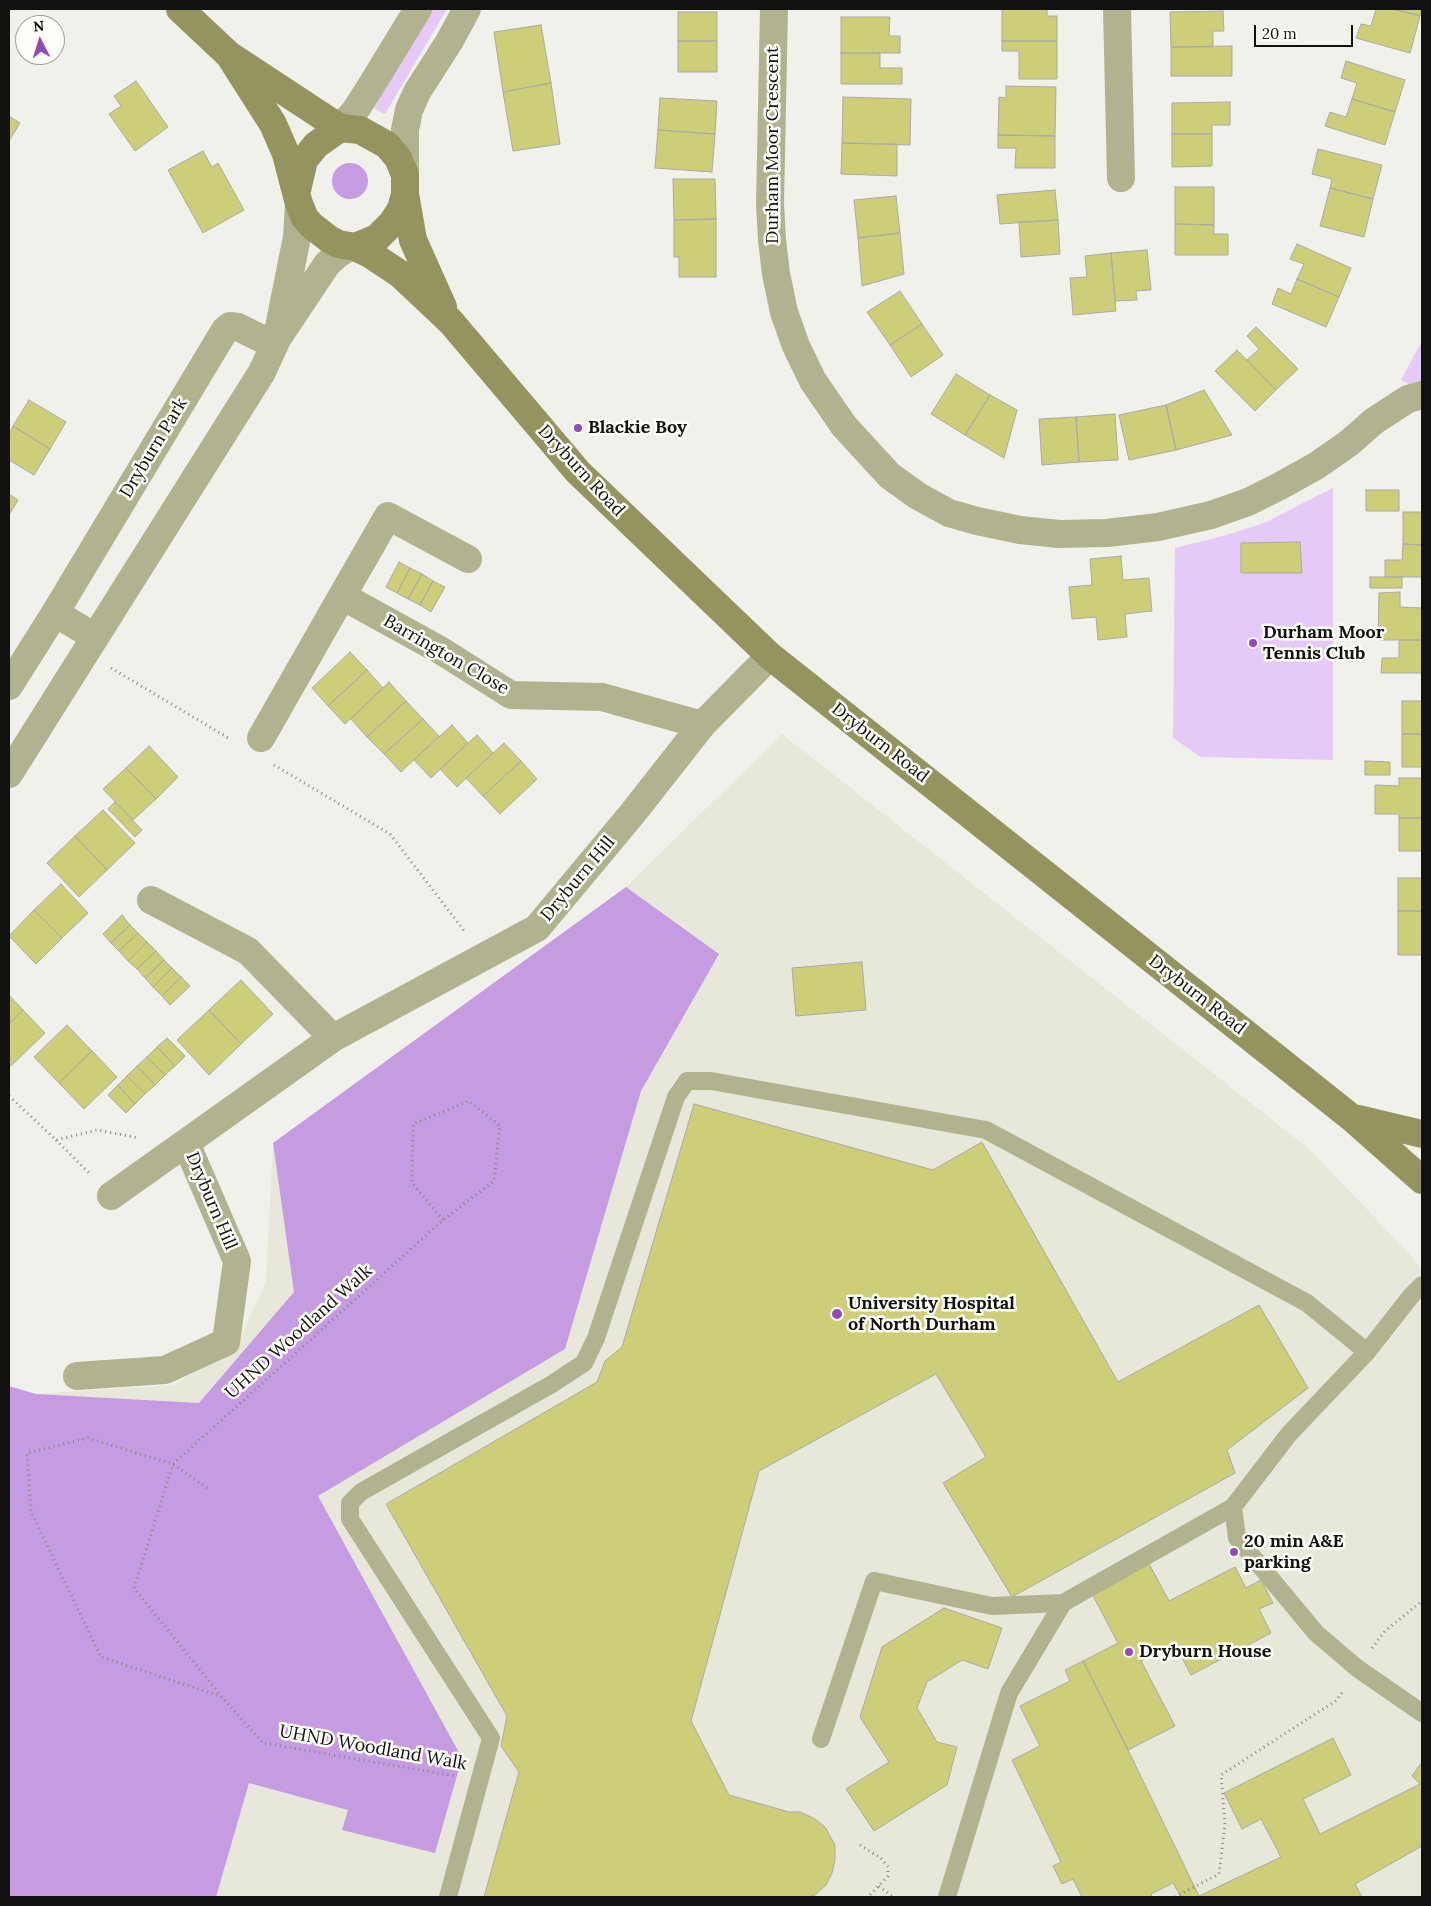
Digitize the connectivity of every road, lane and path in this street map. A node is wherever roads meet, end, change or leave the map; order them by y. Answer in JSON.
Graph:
{"nodes":[{"id":1,"x":180,"y":9,"type":"edge"},
{"id":2,"x":418,"y":9,"type":"edge"},
{"id":3,"x":467,"y":9,"type":"edge"},
{"id":4,"x":774,"y":9,"type":"edge"},
{"id":5,"x":1116,"y":9,"type":"edge"},
{"id":6,"x":229,"y":56,"type":"junction"},
{"id":7,"x":340,"y":128,"type":"junction"},
{"id":8,"x":1121,"y":178,"type":"dead end"},
{"id":9,"x":405,"y":185,"type":"junction"},
{"id":10,"x":298,"y":197,"type":"junction"},
{"id":11,"x":353,"y":247,"type":"junction"},
{"id":12,"x":451,"y":322,"type":"junction"},
{"id":13,"x":275,"y":342,"type":"junction"},
{"id":14,"x":1422,"y":394,"type":"edge"},
{"id":15,"x":468,"y":559,"type":"dead end"},
{"id":16,"x":342,"y":596,"type":"junction"},
{"id":17,"x":55,"y":613,"type":"junction"},
{"id":18,"x":90,"y":645,"type":"junction"},
{"id":19,"x":770,"y":656,"type":"junction"},
{"id":20,"x":9,"y":686,"type":"edge"},
{"id":21,"x":702,"y":725,"type":"junction"},
{"id":22,"x":249,"y":740,"type":"joint"},
{"id":23,"x":271,"y":763,"type":"dead end"},
{"id":24,"x":9,"y":774,"type":"edge"},
{"id":25,"x":151,"y":900,"type":"dead end"},
{"id":26,"x":468,"y":937,"type":"dead end"},
{"id":27,"x":333,"y":1038,"type":"junction"},
{"id":28,"x":9,"y":1096,"type":"edge"},
{"id":29,"x":1352,"y":1118,"type":"junction"},
{"id":30,"x":1422,"y":1134,"type":"edge"},
{"id":31,"x":56,"y":1140,"type":"junction"},
{"id":32,"x":184,"y":1144,"type":"junction"},
{"id":33,"x":1422,"y":1180,"type":"edge"},
{"id":34,"x":111,"y":1196,"type":"joint"},
{"id":35,"x":443,"y":1220,"type":"junction"},
{"id":36,"x":1422,"y":1285,"type":"edge"},
{"id":37,"x":1367,"y":1352,"type":"junction"},
{"id":38,"x":77,"y":1376,"type":"dead end"},
{"id":39,"x":173,"y":1464,"type":"junction"},
{"id":40,"x":207,"y":1488,"type":"dead end"},
{"id":41,"x":1233,"y":1507,"type":"junction"},
{"id":42,"x":1422,"y":1601,"type":"edge"},
{"id":43,"x":1062,"y":1603,"type":"junction"},
{"id":44,"x":1358,"y":1668,"type":"junction"},
{"id":45,"x":221,"y":1696,"type":"junction"},
{"id":46,"x":1422,"y":1713,"type":"edge"},
{"id":47,"x":821,"y":1739,"type":"dead end"},
{"id":48,"x":480,"y":1780,"type":"junction"},
{"id":49,"x":860,"y":1845,"type":"dead end"},
{"id":50,"x":879,"y":1886,"type":"junction"},
{"id":51,"x":448,"y":1897,"type":"edge"},
{"id":52,"x":868,"y":1897,"type":"edge"},
{"id":53,"x":893,"y":1897,"type":"edge"},
{"id":54,"x":947,"y":1897,"type":"edge"},
{"id":55,"x":1175,"y":1897,"type":"edge"}],
"edges":[{"from":1,"to":6,"type":"main road"},
{"from":2,"to":7,"type":"street"},
{"from":3,"to":9,"type":"street"},
{"from":4,"to":14,"type":"street","name":"Durham Moor Crescent"},
{"from":5,"to":8,"type":"street"},
{"from":6,"to":7,"type":"main road"},
{"from":6,"to":10,"type":"main road"},
{"from":7,"to":9,"type":"main road"},
{"from":7,"to":10,"type":"main road"},
{"from":9,"to":11,"type":"main road"},
{"from":9,"to":12,"type":"main road","name":"Dryburn Road"},
{"from":10,"to":11,"type":"main road"},
{"from":10,"to":13,"type":"street"},
{"from":11,"to":12,"type":"main road","name":"Dryburn Road"},
{"from":11,"to":13,"type":"street"},
{"from":12,"to":19,"type":"main road","name":"Dryburn Road"},
{"from":13,"to":17,"type":"street","name":"Dryburn Park"},
{"from":13,"to":18,"type":"street"},
{"from":15,"to":16,"type":"street"},
{"from":16,"to":21,"type":"street","name":"Barrington Close"},
{"from":16,"to":22,"type":"street"},
{"from":17,"to":18,"type":"street"},
{"from":17,"to":20,"type":"street","name":"Dryburn Park"},
{"from":18,"to":22,"type":"path"},
{"from":18,"to":24,"type":"street"},
{"from":19,"to":21,"type":"street","name":"Dryburn Hill"},
{"from":19,"to":29,"type":"main road","name":"Dryburn Road"},
{"from":21,"to":27,"type":"street","name":"Dryburn Hill"},
{"from":23,"to":26,"type":"path"},
{"from":25,"to":27,"type":"street"},
{"from":27,"to":32,"type":"street","name":"Dryburn Hill"},
{"from":28,"to":31,"type":"path"},
{"from":29,"to":30,"type":"main road","name":"Dryburn Road"},
{"from":29,"to":33,"type":"main road","name":"Dryburn Road"},
{"from":31,"to":32,"type":"path"},
{"from":31,"to":34,"type":"path"},
{"from":32,"to":34,"type":"street","name":"Dryburn Hill"},
{"from":32,"to":38,"type":"street","name":"Dryburn Hill"},
{"from":35,"to":35,"type":"path","name":"UHND Woodland Walk"},
{"from":35,"to":39,"type":"path","name":"UHND Woodland Walk"},
{"from":36,"to":37,"type":"lane"},
{"from":37,"to":41,"type":"lane"},
{"from":37,"to":48,"type":"lane"},
{"from":39,"to":40,"type":"path"},
{"from":39,"to":45,"type":"path","name":"UHND Woodland Walk"},
{"from":39,"to":45,"type":"path"},
{"from":41,"to":43,"type":"lane"},
{"from":41,"to":44,"type":"lane"},
{"from":42,"to":44,"type":"path"},
{"from":43,"to":47,"type":"lane"},
{"from":43,"to":54,"type":"lane"},
{"from":44,"to":46,"type":"lane"},
{"from":44,"to":55,"type":"path"},
{"from":45,"to":48,"type":"path","name":"UHND Woodland Walk"},
{"from":48,"to":51,"type":"lane"},
{"from":49,"to":50,"type":"path"},
{"from":50,"to":52,"type":"path"},
{"from":50,"to":53,"type":"path"}]}
